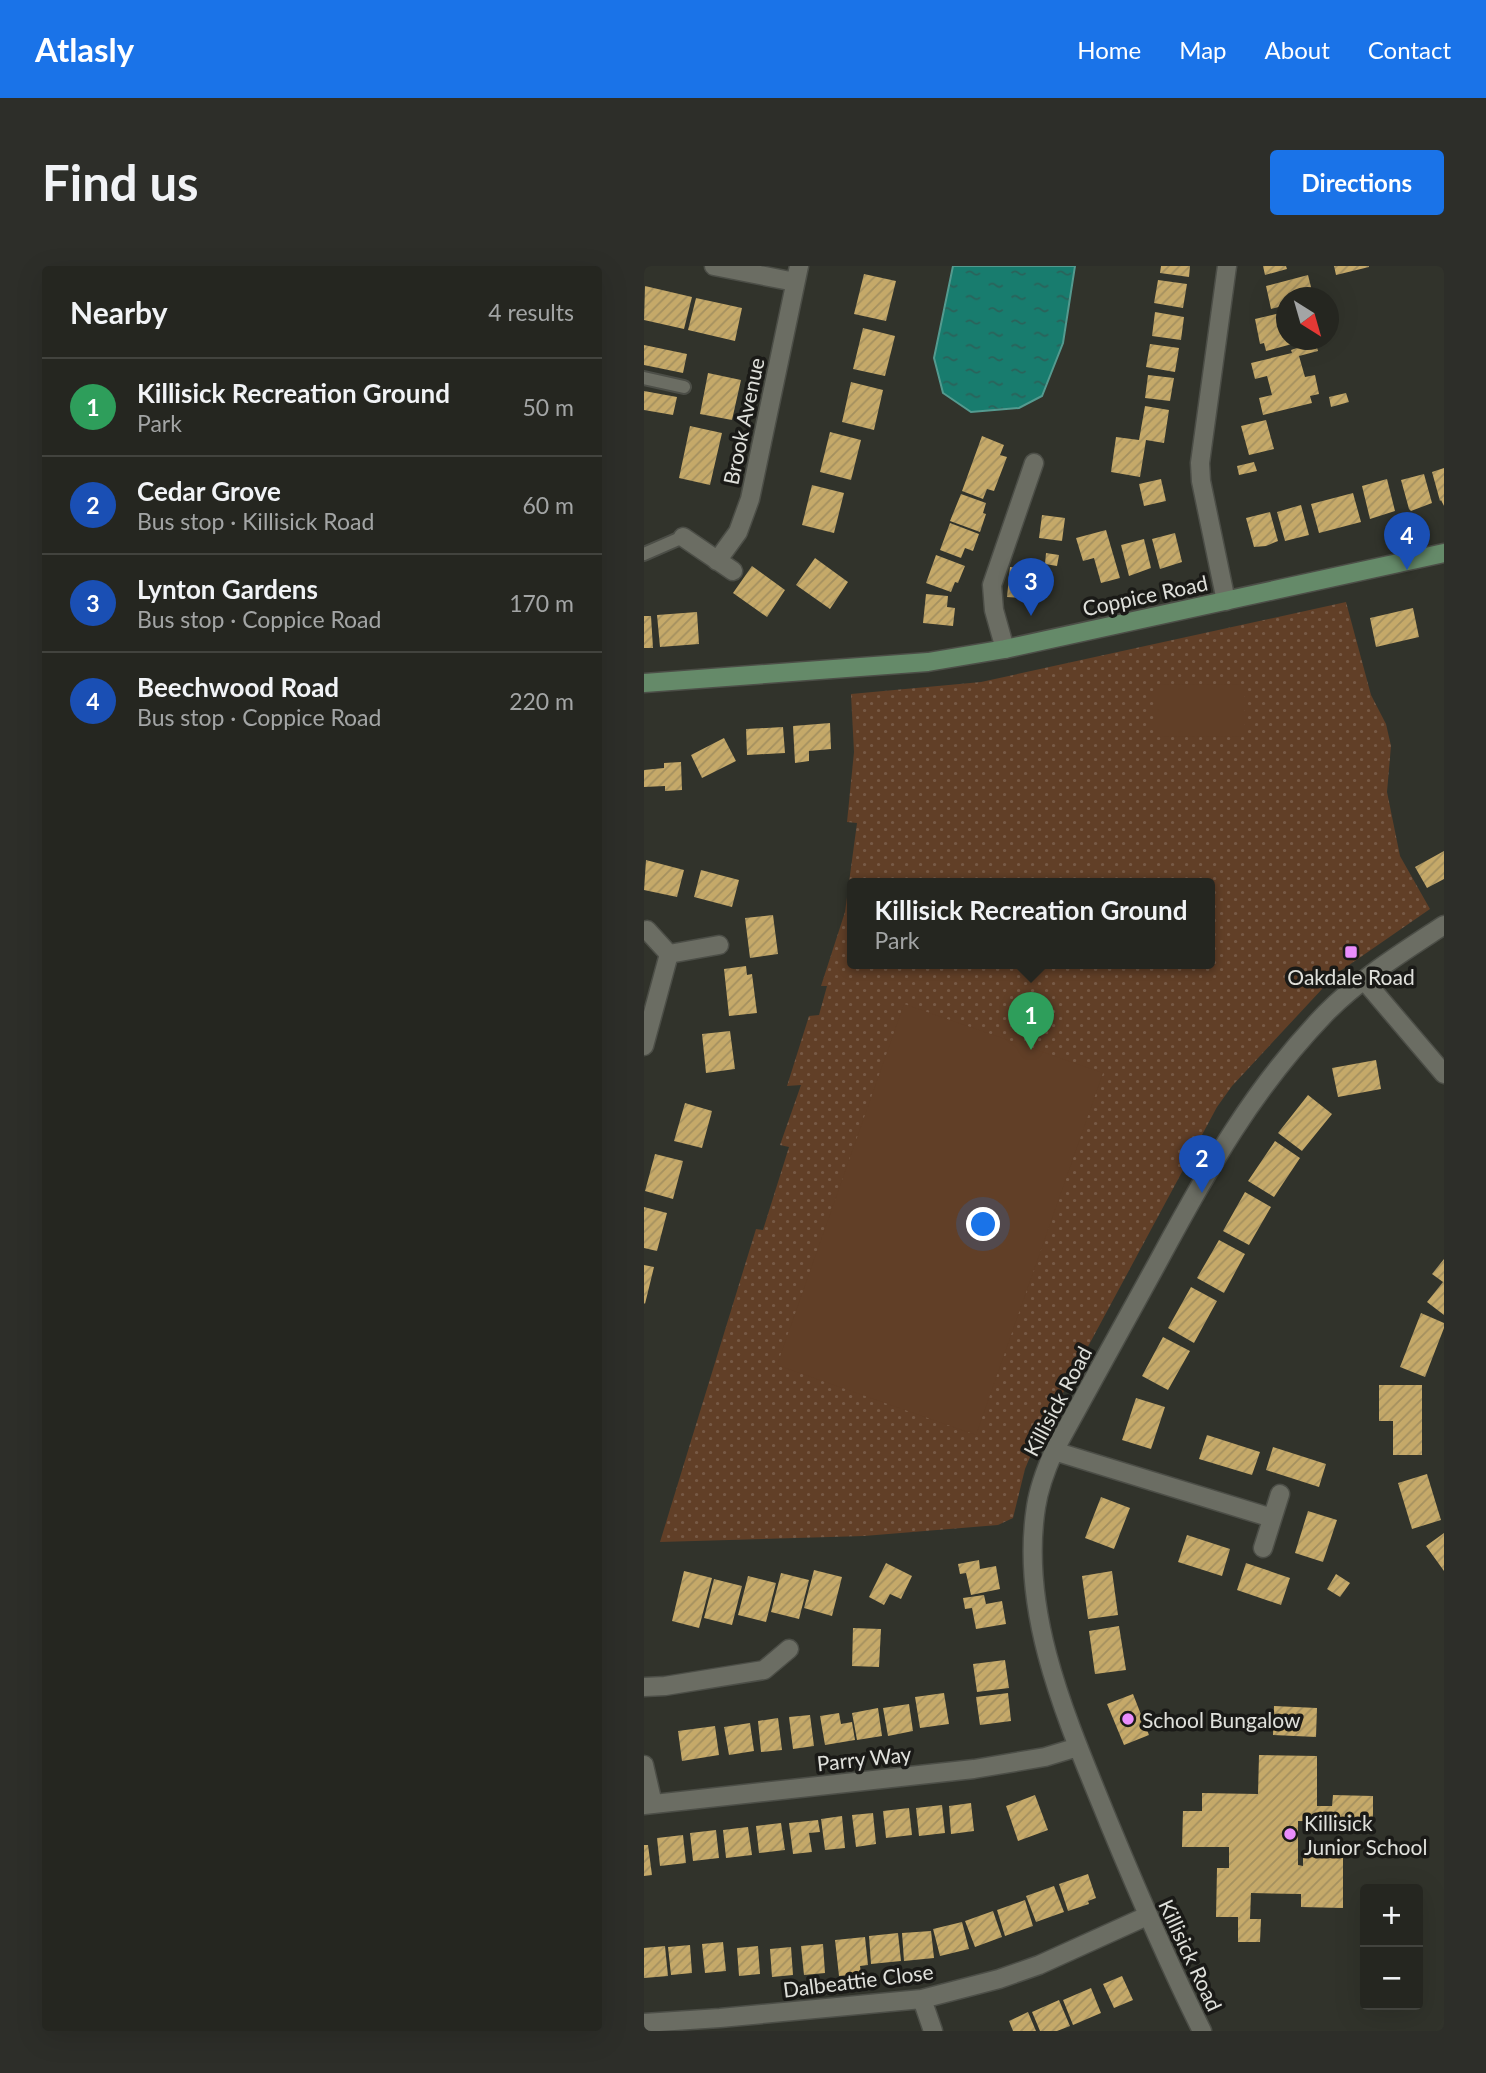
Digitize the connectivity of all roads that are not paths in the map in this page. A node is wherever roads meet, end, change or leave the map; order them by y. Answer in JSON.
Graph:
{"nodes":[{"id":1,"x":714,"y":266,"type":"edge"},
{"id":2,"x":1227,"y":266,"type":"edge"},
{"id":3,"x":797,"y":274,"type":"edge"},
{"id":4,"x":644,"y":378,"type":"edge"},
{"id":5,"x":684,"y":387,"type":"dead end"},
{"id":6,"x":1034,"y":463,"type":"dead end"},
{"id":7,"x":683,"y":537,"type":"joint"},
{"id":8,"x":644,"y":554,"type":"edge"},
{"id":9,"x":1444,"y":554,"type":"edge"},
{"id":10,"x":717,"y":561,"type":"junction"},
{"id":11,"x":733,"y":571,"type":"dead end"},
{"id":12,"x":1226,"y":601,"type":"junction"},
{"id":13,"x":1005,"y":649,"type":"junction"},
{"id":14,"x":644,"y":683,"type":"edge"},
{"id":15,"x":1444,"y":925,"type":"edge"},
{"id":16,"x":647,"y":930,"type":"dead end"},
{"id":17,"x":719,"y":946,"type":"dead end"},
{"id":18,"x":669,"y":954,"type":"junction"},
{"id":19,"x":1364,"y":980,"type":"junction"},
{"id":20,"x":644,"y":1046,"type":"edge"},
{"id":21,"x":1444,"y":1074,"type":"edge"},
{"id":22,"x":1054,"y":1451,"type":"junction"},
{"id":23,"x":1280,"y":1494,"type":"dead end"},
{"id":24,"x":1272,"y":1518,"type":"junction"},
{"id":25,"x":1263,"y":1548,"type":"dead end"},
{"id":26,"x":789,"y":1648,"type":"dead end"},
{"id":27,"x":644,"y":1687,"type":"edge"},
{"id":28,"x":1078,"y":1747,"type":"junction"},
{"id":29,"x":644,"y":1765,"type":"edge"},
{"id":30,"x":648,"y":1804,"type":"edge"},
{"id":31,"x":1147,"y":1916,"type":"junction"},
{"id":32,"x":922,"y":1999,"type":"junction"},
{"id":33,"x":644,"y":2023,"type":"edge"},
{"id":34,"x":721,"y":2025,"type":"edge"},
{"id":35,"x":933,"y":2031,"type":"edge"},
{"id":36,"x":1202,"y":2031,"type":"edge"}],
"edges":[{"from":1,"to":3,"type":"street","name":"Brook Avenue"},
{"from":2,"to":12,"type":"street"},
{"from":3,"to":10,"type":"street","name":"Brook Avenue"},
{"from":4,"to":5,"type":"lane"},
{"from":6,"to":13,"type":"street"},
{"from":7,"to":8,"type":"lane"},
{"from":7,"to":10,"type":"street"},
{"from":9,"to":12,"type":"street","name":"Coppice Road"},
{"from":10,"to":11,"type":"street"},
{"from":12,"to":13,"type":"street","name":"Coppice Road"},
{"from":13,"to":14,"type":"street","name":"Coppice Road"},
{"from":15,"to":19,"type":"street","name":"Killisick Road"},
{"from":16,"to":18,"type":"street"},
{"from":17,"to":18,"type":"street"},
{"from":18,"to":20,"type":"street"},
{"from":19,"to":21,"type":"street"},
{"from":19,"to":22,"type":"street","name":"Killisick Road"},
{"from":22,"to":24,"type":"street"},
{"from":22,"to":28,"type":"street","name":"Killisick Road"},
{"from":23,"to":24,"type":"street"},
{"from":24,"to":25,"type":"street"},
{"from":26,"to":27,"type":"street"},
{"from":28,"to":30,"type":"street","name":"Parry Way"},
{"from":28,"to":31,"type":"street","name":"Killisick Road"},
{"from":29,"to":30,"type":"street","name":"Parry Way"},
{"from":31,"to":32,"type":"street","name":"Dalbeattie Close"},
{"from":31,"to":36,"type":"street","name":"Killisick Road"},
{"from":32,"to":34,"type":"street","name":"Dalbeattie Close"},
{"from":32,"to":35,"type":"street"},
{"from":33,"to":34,"type":"street","name":"Dalbeattie Close"}]}
